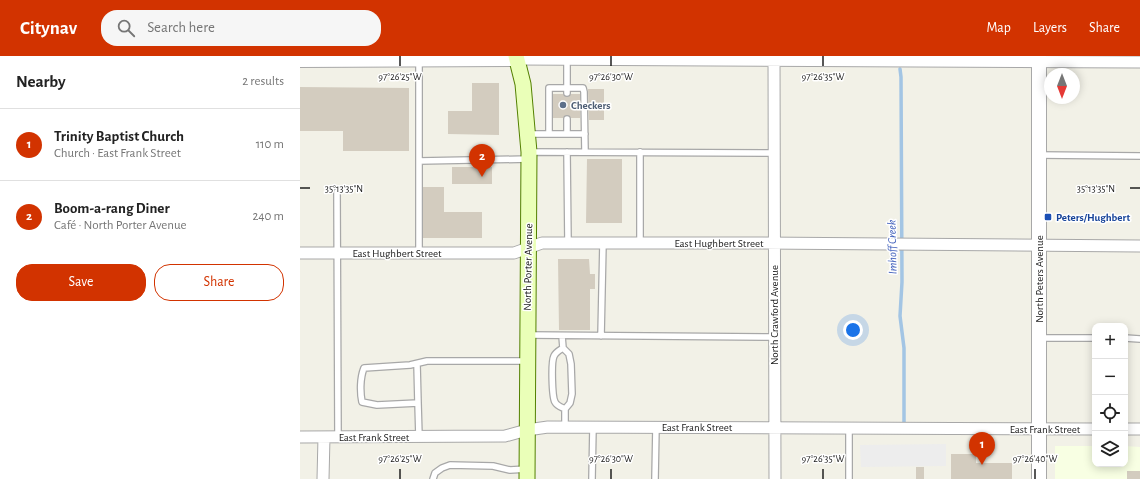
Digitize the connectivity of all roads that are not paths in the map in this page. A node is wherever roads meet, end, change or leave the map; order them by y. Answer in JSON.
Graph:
{"nodes":[{"id":1,"x":419,"y":58,"type":"edge"},
{"id":2,"x":452,"y":58,"type":"edge"},
{"id":3,"x":516,"y":58,"type":"edge"},
{"id":4,"x":644,"y":58,"type":"edge"},
{"id":5,"x":774,"y":58,"type":"edge"},
{"id":6,"x":863,"y":58,"type":"edge"},
{"id":7,"x":1039,"y":59,"type":"edge"},
{"id":8,"x":1079,"y":59,"type":"edge"},
{"id":9,"x":300,"y":60,"type":"edge"},
{"id":10,"x":567,"y":60,"type":"junction"},
{"id":11,"x":1140,"y":62,"type":"edge"},
{"id":12,"x":567,"y":91,"type":"junction"},
{"id":13,"x":567,"y":119,"type":"dead end"},
{"id":14,"x":528,"y":134,"type":"junction"},
{"id":15,"x":549,"y":134,"type":"junction"},
{"id":16,"x":567,"y":134,"type":"junction"},
{"id":17,"x":585,"y":134,"type":"junction"},
{"id":18,"x":567,"y":152,"type":"junction"},
{"id":19,"x":585,"y":152,"type":"junction"},
{"id":20,"x":640,"y":152,"type":"junction"},
{"id":21,"x":775,"y":153,"type":"junction"},
{"id":22,"x":529,"y":155,"type":"junction"},
{"id":23,"x":1039,"y":155,"type":"junction"},
{"id":24,"x":1140,"y":156,"type":"edge"},
{"id":25,"x":419,"y":161,"type":"junction"},
{"id":26,"x":337,"y":192,"type":"dead end"},
{"id":27,"x":568,"y":243,"type":"junction"},
{"id":28,"x":603,"y":243,"type":"junction"},
{"id":29,"x":640,"y":243,"type":"junction"},
{"id":30,"x":774,"y":243,"type":"junction"},
{"id":31,"x":1039,"y":245,"type":"junction"},
{"id":32,"x":1140,"y":246,"type":"edge"},
{"id":33,"x":528,"y":247,"type":"junction"},
{"id":34,"x":300,"y":253,"type":"edge"},
{"id":35,"x":338,"y":253,"type":"junction"},
{"id":36,"x":419,"y":253,"type":"junction"},
{"id":37,"x":528,"y":335,"type":"junction"},
{"id":38,"x":562,"y":336,"type":"junction"},
{"id":39,"x":601,"y":336,"type":"junction"},
{"id":40,"x":774,"y":336,"type":"junction"},
{"id":41,"x":1039,"y":338,"type":"junction"},
{"id":42,"x":1092,"y":338,"type":"edge"},
{"id":43,"x":1128,"y":338,"type":"edge"},
{"id":44,"x":1140,"y":339,"type":"edge"},
{"id":45,"x":563,"y":348,"type":"junction"},
{"id":46,"x":527,"y":360,"type":"junction"},
{"id":47,"x":417,"y":364,"type":"junction"},
{"id":48,"x":418,"y":403,"type":"junction"},
{"id":49,"x":565,"y":409,"type":"junction"},
{"id":50,"x":565,"y":427,"type":"junction"},
{"id":51,"x":593,"y":427,"type":"junction"},
{"id":52,"x":656,"y":427,"type":"junction"},
{"id":53,"x":774,"y":427,"type":"junction"},
{"id":54,"x":849,"y":428,"type":"junction"},
{"id":55,"x":1039,"y":428,"type":"junction"},
{"id":56,"x":1092,"y":429,"type":"edge"},
{"id":57,"x":1128,"y":429,"type":"edge"},
{"id":58,"x":1140,"y":429,"type":"edge"},
{"id":59,"x":527,"y":430,"type":"junction"},
{"id":60,"x":419,"y":436,"type":"junction"},
{"id":61,"x":300,"y":437,"type":"edge"},
{"id":62,"x":324,"y":437,"type":"junction"},
{"id":63,"x":338,"y":437,"type":"junction"},
{"id":64,"x":527,"y":474,"type":"edge"},
{"id":65,"x":323,"y":479,"type":"edge"},
{"id":66,"x":433,"y":479,"type":"edge"},
{"id":67,"x":592,"y":479,"type":"edge"},
{"id":68,"x":655,"y":479,"type":"edge"},
{"id":69,"x":774,"y":479,"type":"edge"},
{"id":70,"x":849,"y":479,"type":"edge"},
{"id":71,"x":1039,"y":479,"type":"edge"}],
"edges":[{"from":1,"to":2,"type":"street"},
{"from":1,"to":9,"type":"street"},
{"from":1,"to":25,"type":"lane"},
{"from":2,"to":3,"type":"street"},
{"from":3,"to":10,"type":"street"},
{"from":3,"to":14,"type":"main road","name":"North Porter Avenue"},
{"from":4,"to":5,"type":"street"},
{"from":4,"to":10,"type":"street"},
{"from":5,"to":6,"type":"street"},
{"from":5,"to":21,"type":"street","name":"North Crawford Avenue"},
{"from":6,"to":7,"type":"street"},
{"from":7,"to":8,"type":"street"},
{"from":7,"to":23,"type":"street","name":"North Peters Avenue"},
{"from":8,"to":11,"type":"street"},
{"from":10,"to":12,"type":"lane"},
{"from":12,"to":15,"type":"lane"},
{"from":12,"to":17,"type":"lane"},
{"from":13,"to":16,"type":"lane"},
{"from":14,"to":15,"type":"lane"},
{"from":14,"to":22,"type":"main road","name":"North Porter Avenue"},
{"from":15,"to":16,"type":"lane"},
{"from":16,"to":17,"type":"lane"},
{"from":17,"to":19,"type":"lane"},
{"from":18,"to":19,"type":"lane"},
{"from":18,"to":22,"type":"lane"},
{"from":18,"to":27,"type":"lane"},
{"from":19,"to":20,"type":"lane"},
{"from":20,"to":21,"type":"lane"},
{"from":20,"to":29,"type":"lane"},
{"from":21,"to":30,"type":"street","name":"North Crawford Avenue"},
{"from":22,"to":25,"type":"lane"},
{"from":22,"to":33,"type":"main road","name":"North Porter Avenue"},
{"from":23,"to":24,"type":"lane"},
{"from":23,"to":31,"type":"street","name":"North Peters Avenue"},
{"from":25,"to":36,"type":"lane"},
{"from":26,"to":35,"type":"lane"},
{"from":27,"to":28,"type":"street","name":"East Hughbert Street"},
{"from":27,"to":33,"type":"street","name":"East Hughbert Street"},
{"from":28,"to":29,"type":"street","name":"East Hughbert Street"},
{"from":28,"to":39,"type":"lane"},
{"from":29,"to":30,"type":"street","name":"East Hughbert Street"},
{"from":30,"to":31,"type":"street","name":"East Hughbert Street"},
{"from":30,"to":40,"type":"street","name":"North Crawford Avenue"},
{"from":31,"to":32,"type":"street","name":"East Hughbert Street"},
{"from":31,"to":41,"type":"street","name":"North Peters Avenue"},
{"from":33,"to":36,"type":"street","name":"East Hughbert Street"},
{"from":33,"to":37,"type":"main road","name":"North Porter Avenue"},
{"from":34,"to":35,"type":"street","name":"East Hughbert Street"},
{"from":35,"to":36,"type":"street","name":"East Hughbert Street"},
{"from":35,"to":63,"type":"lane"},
{"from":37,"to":38,"type":"lane"},
{"from":37,"to":46,"type":"main road","name":"North Porter Avenue"},
{"from":38,"to":39,"type":"lane"},
{"from":38,"to":45,"type":"lane"},
{"from":39,"to":40,"type":"lane"},
{"from":40,"to":53,"type":"street","name":"North Crawford Avenue"},
{"from":41,"to":42,"type":"lane"},
{"from":41,"to":55,"type":"street","name":"North Peters Avenue"},
{"from":43,"to":44,"type":"lane"},
{"from":45,"to":49,"type":"lane"},
{"from":45,"to":49,"type":"lane"},
{"from":46,"to":47,"type":"lane"},
{"from":46,"to":59,"type":"main road","name":"North Porter Avenue"},
{"from":47,"to":48,"type":"lane"},
{"from":47,"to":48,"type":"lane"},
{"from":48,"to":60,"type":"lane"},
{"from":49,"to":50,"type":"lane"},
{"from":50,"to":51,"type":"street","name":"East Frank Street"},
{"from":50,"to":59,"type":"street","name":"East Frank Street"},
{"from":51,"to":52,"type":"street","name":"East Frank Street"},
{"from":51,"to":67,"type":"lane"},
{"from":52,"to":53,"type":"street","name":"East Frank Street"},
{"from":52,"to":68,"type":"lane"},
{"from":53,"to":54,"type":"street","name":"East Frank Street"},
{"from":53,"to":69,"type":"street","name":"North Crawford Avenue"},
{"from":54,"to":55,"type":"street","name":"East Frank Street"},
{"from":54,"to":70,"type":"lane"},
{"from":55,"to":56,"type":"street","name":"East Frank Street"},
{"from":55,"to":71,"type":"street","name":"North Peters Avenue"},
{"from":57,"to":58,"type":"street"},
{"from":59,"to":60,"type":"street","name":"East Frank Street"},
{"from":59,"to":64,"type":"main road","name":"North Porter Avenue"},
{"from":60,"to":63,"type":"street","name":"East Frank Street"},
{"from":61,"to":62,"type":"street","name":"East Frank Street"},
{"from":62,"to":63,"type":"street","name":"East Frank Street"},
{"from":62,"to":65,"type":"street"},
{"from":64,"to":66,"type":"lane"}]}
